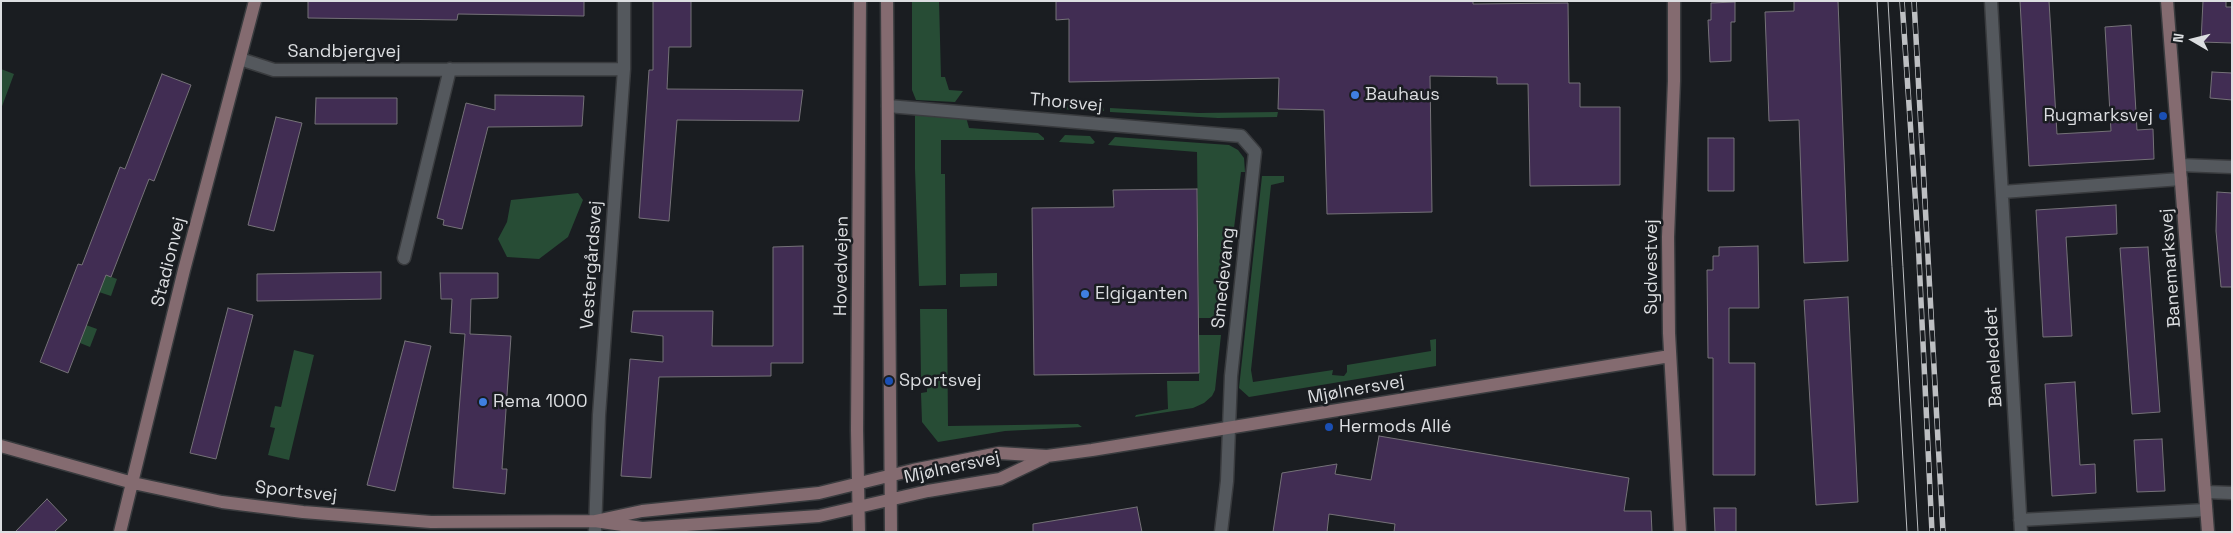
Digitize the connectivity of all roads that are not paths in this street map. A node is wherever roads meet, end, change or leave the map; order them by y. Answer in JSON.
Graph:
{"nodes":[{"id":1,"x":255,"y":1,"type":"edge"},
{"id":2,"x":624,"y":1,"type":"edge"},
{"id":3,"x":860,"y":1,"type":"edge"},
{"id":4,"x":888,"y":1,"type":"edge"},
{"id":5,"x":1674,"y":1,"type":"edge"},
{"id":6,"x":1991,"y":1,"type":"edge"},
{"id":7,"x":2167,"y":1,"type":"edge"},
{"id":8,"x":240,"y":59,"type":"junction"},
{"id":9,"x":450,"y":69,"type":"junction"},
{"id":10,"x":624,"y":69,"type":"junction"},
{"id":11,"x":888,"y":106,"type":"junction"},
{"id":12,"x":1241,"y":136,"type":"joint"},
{"id":13,"x":2180,"y":165,"type":"junction"},
{"id":14,"x":2232,"y":167,"type":"edge"},
{"id":15,"x":2181,"y":179,"type":"junction"},
{"id":16,"x":2002,"y":192,"type":"junction"},
{"id":17,"x":404,"y":258,"type":"dead end"},
{"id":18,"x":1670,"y":356,"type":"junction"},
{"id":19,"x":1230,"y":429,"type":"junction"},
{"id":20,"x":1,"y":446,"type":"edge"},
{"id":21,"x":1048,"y":456,"type":"junction"},
{"id":22,"x":890,"y":476,"type":"junction"},
{"id":23,"x":132,"y":483,"type":"junction"},
{"id":24,"x":858,"y":483,"type":"junction"},
{"id":25,"x":2205,"y":492,"type":"junction"},
{"id":26,"x":2232,"y":493,"type":"edge"},
{"id":27,"x":890,"y":500,"type":"junction"},
{"id":28,"x":859,"y":507,"type":"junction"},
{"id":29,"x":2206,"y":510,"type":"junction"},
{"id":30,"x":595,"y":526,"type":"edge"},
{"id":31,"x":2021,"y":526,"type":"edge"},
{"id":32,"x":120,"y":532,"type":"edge"},
{"id":33,"x":859,"y":532,"type":"edge"},
{"id":34,"x":891,"y":532,"type":"edge"},
{"id":35,"x":1220,"y":532,"type":"edge"},
{"id":36,"x":1680,"y":532,"type":"edge"},
{"id":37,"x":2208,"y":532,"type":"edge"}],
"edges":[{"from":1,"to":8,"type":"street","name":"Stadionvej"},
{"from":2,"to":10,"type":"street","name":"Vestergårdsvej"},
{"from":3,"to":24,"type":"street","name":"Hovedvejen"},
{"from":4,"to":11,"type":"street"},
{"from":5,"to":18,"type":"street","name":"Sydvestvej"},
{"from":6,"to":16,"type":"street","name":"Baneleddet"},
{"from":7,"to":13,"type":"street","name":"Banemarksvej"},
{"from":8,"to":9,"type":"street","name":"Sandbjergvej"},
{"from":8,"to":23,"type":"street","name":"Stadionvej"},
{"from":9,"to":10,"type":"street","name":"Sandbjergvej"},
{"from":9,"to":17,"type":"street"},
{"from":10,"to":30,"type":"street","name":"Vestergårdsvej"},
{"from":11,"to":12,"type":"street","name":"Thorsvej"},
{"from":11,"to":22,"type":"street"},
{"from":12,"to":19,"type":"street","name":"Smedevang"},
{"from":13,"to":14,"type":"street"},
{"from":13,"to":15,"type":"street","name":"Banemarksvej"},
{"from":15,"to":16,"type":"street"},
{"from":15,"to":25,"type":"street","name":"Banemarksvej"},
{"from":16,"to":31,"type":"street","name":"Baneleddet"},
{"from":18,"to":19,"type":"street","name":"Mjølnersvej"},
{"from":18,"to":36,"type":"street","name":"Sydvestvej"},
{"from":19,"to":21,"type":"street","name":"Mjølnersvej"},
{"from":19,"to":35,"type":"street"},
{"from":20,"to":23,"type":"street","name":"Sportsvej"},
{"from":21,"to":22,"type":"street","name":"Mjølnersvej"},
{"from":21,"to":27,"type":"street","name":"Mjølnersvej"},
{"from":22,"to":24,"type":"street","name":"Sportsvej"},
{"from":22,"to":27,"type":"street"},
{"from":23,"to":30,"type":"street","name":"Sportsvej"},
{"from":23,"to":32,"type":"street","name":"Stadionvej"},
{"from":24,"to":28,"type":"street","name":"Hovedvejen"},
{"from":24,"to":30,"type":"street","name":"Sportsvej"},
{"from":25,"to":26,"type":"street"},
{"from":25,"to":29,"type":"street","name":"Banemarksvej"},
{"from":27,"to":28,"type":"street","name":"Sportsvej"},
{"from":27,"to":34,"type":"street"},
{"from":28,"to":30,"type":"street","name":"Sportsvej"},
{"from":28,"to":33,"type":"street","name":"Hovedvejen"},
{"from":29,"to":31,"type":"street","name":"Baneleddet"},
{"from":29,"to":37,"type":"street","name":"Banemarksvej"}]}
